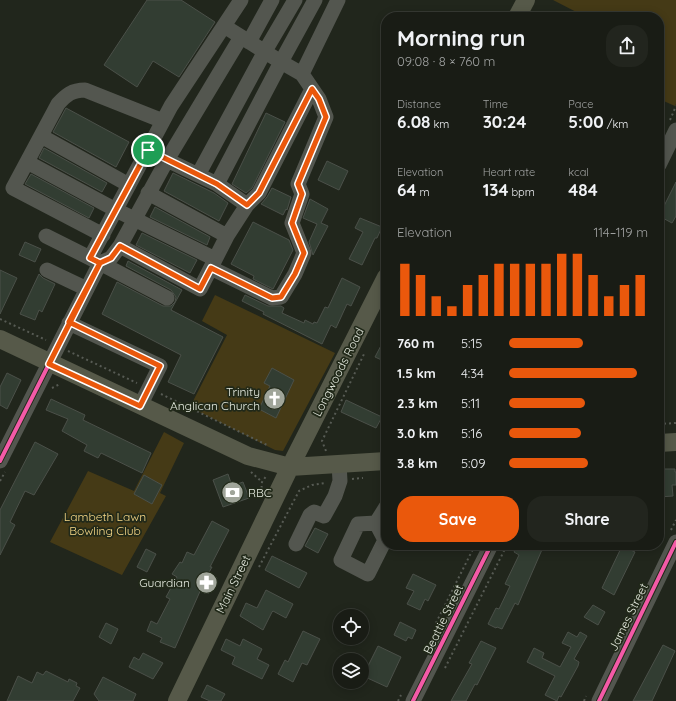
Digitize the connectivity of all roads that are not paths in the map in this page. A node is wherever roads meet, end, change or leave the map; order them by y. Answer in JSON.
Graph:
{"nodes":[{"id":1,"x":241,"y":0,"type":"edge"},
{"id":2,"x":272,"y":0,"type":"edge"},
{"id":3,"x":295,"y":0,"type":"edge"},
{"id":4,"x":315,"y":0,"type":"edge"},
{"id":5,"x":338,"y":0,"type":"edge"},
{"id":6,"x":526,"y":0,"type":"edge"},
{"id":7,"x":520,"y":12,"type":"edge"},
{"id":8,"x":224,"y":26,"type":"junction"},
{"id":9,"x":245,"y":40,"type":"junction"},
{"id":10,"x":264,"y":51,"type":"junction"},
{"id":11,"x":281,"y":62,"type":"junction"},
{"id":12,"x":302,"y":74,"type":"junction"},
{"id":13,"x":312,"y":89,"type":"junction"},
{"id":14,"x":163,"y":121,"type":"junction"},
{"id":15,"x":676,"y":130,"type":"edge"},
{"id":16,"x":41,"y":136,"type":"junction"},
{"id":17,"x":148,"y":150,"type":"junction"},
{"id":18,"x":664,"y":155,"type":"edge"},
{"id":19,"x":167,"y":160,"type":"junction"},
{"id":20,"x":27,"y":162,"type":"junction"},
{"id":21,"x":198,"y":175,"type":"junction"},
{"id":22,"x":130,"y":184,"type":"junction"},
{"id":23,"x":217,"y":184,"type":"junction"},
{"id":24,"x":148,"y":193,"type":"junction"},
{"id":25,"x":247,"y":205,"type":"junction"},
{"id":26,"x":116,"y":210,"type":"junction"},
{"id":27,"x":134,"y":219,"type":"junction"},
{"id":28,"x":103,"y":235,"type":"junction"},
{"id":29,"x":46,"y":236,"type":"dead end"},
{"id":30,"x":227,"y":236,"type":"junction"},
{"id":31,"x":120,"y":246,"type":"junction"},
{"id":32,"x":95,"y":261,"type":"junction"},
{"id":33,"x":213,"y":263,"type":"junction"},
{"id":34,"x":47,"y":270,"type":"dead end"},
{"id":35,"x":381,"y":287,"type":"edge"},
{"id":36,"x":87,"y":290,"type":"junction"},
{"id":37,"x":167,"y":298,"type":"dead end"},
{"id":38,"x":69,"y":322,"type":"junction"},
{"id":39,"x":0,"y":339,"type":"edge"},
{"id":40,"x":49,"y":364,"type":"junction"},
{"id":41,"x":140,"y":406,"type":"junction"},
{"id":42,"x":676,"y":442,"type":"edge"},
{"id":43,"x":664,"y":443,"type":"edge"},
{"id":44,"x":333,"y":458,"type":"junction"},
{"id":45,"x":381,"y":461,"type":"edge"},
{"id":46,"x":4,"y":464,"type":"edge"},
{"id":47,"x":290,"y":467,"type":"junction"},
{"id":48,"x":381,"y":515,"type":"edge"},
{"id":49,"x":376,"y":523,"type":"dead end"},
{"id":50,"x":676,"y":542,"type":"edge"},
{"id":51,"x":296,"y":544,"type":"dead end"},
{"id":52,"x":488,"y":550,"type":"edge"},
{"id":53,"x":177,"y":701,"type":"edge"},
{"id":54,"x":413,"y":701,"type":"edge"},
{"id":55,"x":599,"y":701,"type":"edge"}],
"edges":[{"from":1,"to":8,"type":"street"},
{"from":2,"to":9,"type":"street"},
{"from":3,"to":10,"type":"street"},
{"from":4,"to":11,"type":"street"},
{"from":5,"to":12,"type":"street"},
{"from":6,"to":7,"type":"main road"},
{"from":8,"to":9,"type":"street"},
{"from":8,"to":14,"type":"street"},
{"from":9,"to":10,"type":"street"},
{"from":9,"to":19,"type":"street"},
{"from":10,"to":11,"type":"street"},
{"from":10,"to":21,"type":"street"},
{"from":11,"to":12,"type":"street"},
{"from":11,"to":23,"type":"street"},
{"from":12,"to":13,"type":"street"},
{"from":13,"to":25,"type":"street"},
{"from":13,"to":33,"type":"street"},
{"from":14,"to":16,"type":"street"},
{"from":14,"to":17,"type":"street"},
{"from":15,"to":18,"type":"street"},
{"from":16,"to":20,"type":"street"},
{"from":16,"to":22,"type":"street"},
{"from":17,"to":19,"type":"street"},
{"from":17,"to":22,"type":"street"},
{"from":19,"to":21,"type":"street"},
{"from":19,"to":24,"type":"street"},
{"from":20,"to":26,"type":"street"},
{"from":20,"to":28,"type":"street"},
{"from":21,"to":23,"type":"street"},
{"from":22,"to":26,"type":"street"},
{"from":23,"to":25,"type":"street"},
{"from":24,"to":27,"type":"street"},
{"from":24,"to":30,"type":"street"},
{"from":25,"to":30,"type":"street"},
{"from":26,"to":27,"type":"street"},
{"from":26,"to":28,"type":"street"},
{"from":27,"to":31,"type":"street"},
{"from":27,"to":33,"type":"street"},
{"from":28,"to":32,"type":"street"},
{"from":29,"to":32,"type":"street"},
{"from":30,"to":33,"type":"street"},
{"from":31,"to":32,"type":"street"},
{"from":31,"to":33,"type":"street"},
{"from":32,"to":36,"type":"street"},
{"from":32,"to":37,"type":"street"},
{"from":34,"to":36,"type":"street"},
{"from":35,"to":47,"type":"main road","name":"Longwoods Road"},
{"from":36,"to":38,"type":"street"},
{"from":38,"to":40,"type":"street"},
{"from":38,"to":41,"type":"street"},
{"from":39,"to":40,"type":"main road"},
{"from":40,"to":41,"type":"main road"},
{"from":40,"to":46,"type":"street"},
{"from":41,"to":47,"type":"main road"},
{"from":42,"to":43,"type":"main road"},
{"from":44,"to":45,"type":"main road"},
{"from":44,"to":47,"type":"main road"},
{"from":44,"to":51,"type":"street"},
{"from":47,"to":53,"type":"main road","name":"Main Street"},
{"from":48,"to":49,"type":"street"},
{"from":50,"to":55,"type":"street","name":"James Street"},
{"from":52,"to":54,"type":"street","name":"Beattie Street"}]}
